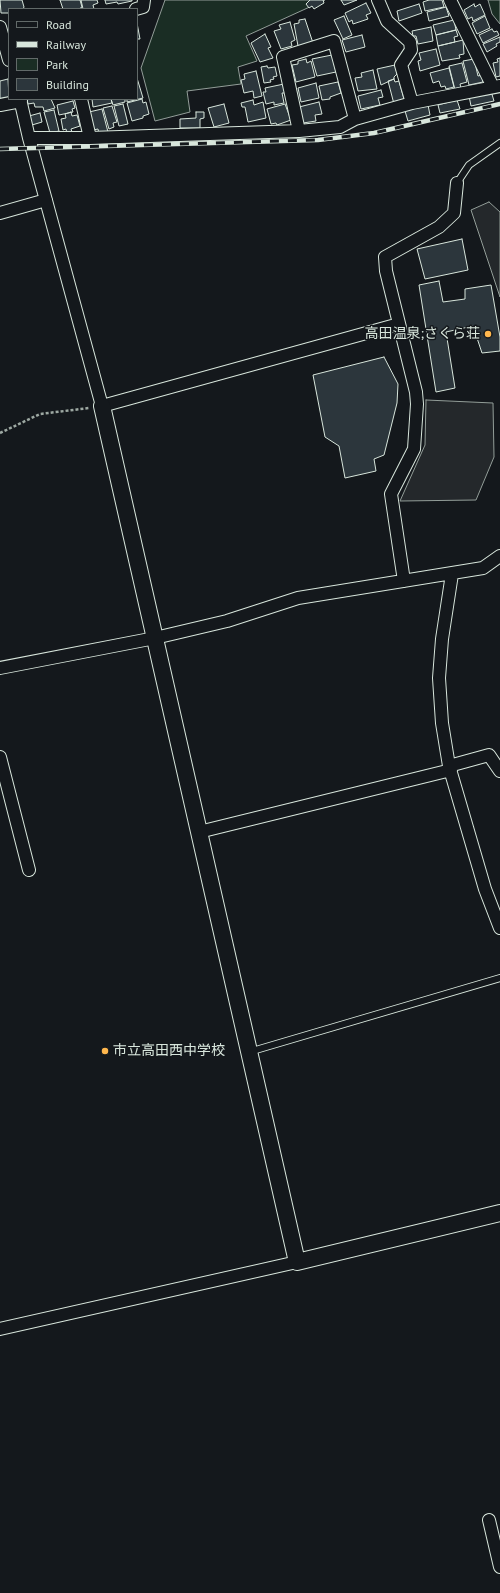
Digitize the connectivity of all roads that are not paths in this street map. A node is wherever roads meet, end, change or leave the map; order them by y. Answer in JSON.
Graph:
{"nodes":[{"id":1,"x":144,"y":0,"type":"edge"},
{"id":2,"x":378,"y":0,"type":"edge"},
{"id":3,"x":450,"y":0,"type":"edge"},
{"id":4,"x":138,"y":8,"type":"edge"},
{"id":5,"x":0,"y":27,"type":"edge"},
{"id":6,"x":2,"y":44,"type":"edge"},
{"id":7,"x":8,"y":58,"type":"edge"},
{"id":8,"x":497,"y":86,"type":"edge"},
{"id":9,"x":20,"y":100,"type":"edge"},
{"id":10,"x":81,"y":100,"type":"edge"},
{"id":11,"x":412,"y":103,"type":"junction"},
{"id":12,"x":0,"y":105,"type":"edge"},
{"id":13,"x":355,"y":119,"type":"junction"},
{"id":14,"x":299,"y":131,"type":"junction"},
{"id":15,"x":29,"y":138,"type":"junction"},
{"id":16,"x":90,"y":138,"type":"junction"},
{"id":17,"x":500,"y":143,"type":"edge"},
{"id":18,"x":457,"y":183,"type":"joint"},
{"id":19,"x":46,"y":200,"type":"junction"},
{"id":20,"x":0,"y":213,"type":"edge"},
{"id":21,"x":399,"y":324,"type":"junction"},
{"id":22,"x":102,"y":406,"type":"junction"},
{"id":23,"x":500,"y":556,"type":"edge"},
{"id":24,"x":452,"y":574,"type":"junction"},
{"id":25,"x":404,"y":581,"type":"junction"},
{"id":26,"x":155,"y":638,"type":"junction"},
{"id":27,"x":0,"y":668,"type":"edge"},
{"id":28,"x":0,"y":758,"type":"edge"},
{"id":29,"x":450,"y":768,"type":"junction"},
{"id":30,"x":500,"y":772,"type":"edge"},
{"id":31,"x":199,"y":832,"type":"junction"},
{"id":32,"x":29,"y":870,"type":"dead end"},
{"id":33,"x":500,"y":928,"type":"edge"},
{"id":34,"x":500,"y":978,"type":"edge"},
{"id":35,"x":249,"y":1052,"type":"junction"},
{"id":36,"x":500,"y":1213,"type":"edge"},
{"id":37,"x":297,"y":1262,"type":"junction"},
{"id":38,"x":0,"y":1328,"type":"edge"},
{"id":39,"x":489,"y":1520,"type":"dead end"},
{"id":40,"x":500,"y":1567,"type":"edge"}],
"edges":[{"from":1,"to":4,"type":"street"},
{"from":2,"to":11,"type":"street"},
{"from":3,"to":8,"type":"street"},
{"from":5,"to":6,"type":"street"},
{"from":6,"to":7,"type":"street"},
{"from":8,"to":11,"type":"street"},
{"from":9,"to":12,"type":"street"},
{"from":9,"to":15,"type":"street"},
{"from":10,"to":16,"type":"street"},
{"from":11,"to":13,"type":"street"},
{"from":13,"to":14,"type":"street"},
{"from":13,"to":14,"type":"street"},
{"from":14,"to":16,"type":"street"},
{"from":15,"to":16,"type":"street"},
{"from":15,"to":19,"type":"street"},
{"from":17,"to":18,"type":"lane"},
{"from":18,"to":21,"type":"street"},
{"from":19,"to":20,"type":"street"},
{"from":19,"to":22,"type":"street"},
{"from":21,"to":22,"type":"street"},
{"from":21,"to":25,"type":"street"},
{"from":22,"to":26,"type":"street"},
{"from":23,"to":24,"type":"street"},
{"from":24,"to":25,"type":"street"},
{"from":24,"to":29,"type":"street"},
{"from":25,"to":26,"type":"street"},
{"from":26,"to":27,"type":"street"},
{"from":26,"to":31,"type":"street"},
{"from":28,"to":32,"type":"street"},
{"from":29,"to":30,"type":"street"},
{"from":29,"to":31,"type":"street"},
{"from":29,"to":33,"type":"street"},
{"from":31,"to":35,"type":"street"},
{"from":34,"to":35,"type":"lane"},
{"from":35,"to":37,"type":"street"},
{"from":36,"to":37,"type":"street"},
{"from":37,"to":38,"type":"street"},
{"from":39,"to":40,"type":"street"}]}
